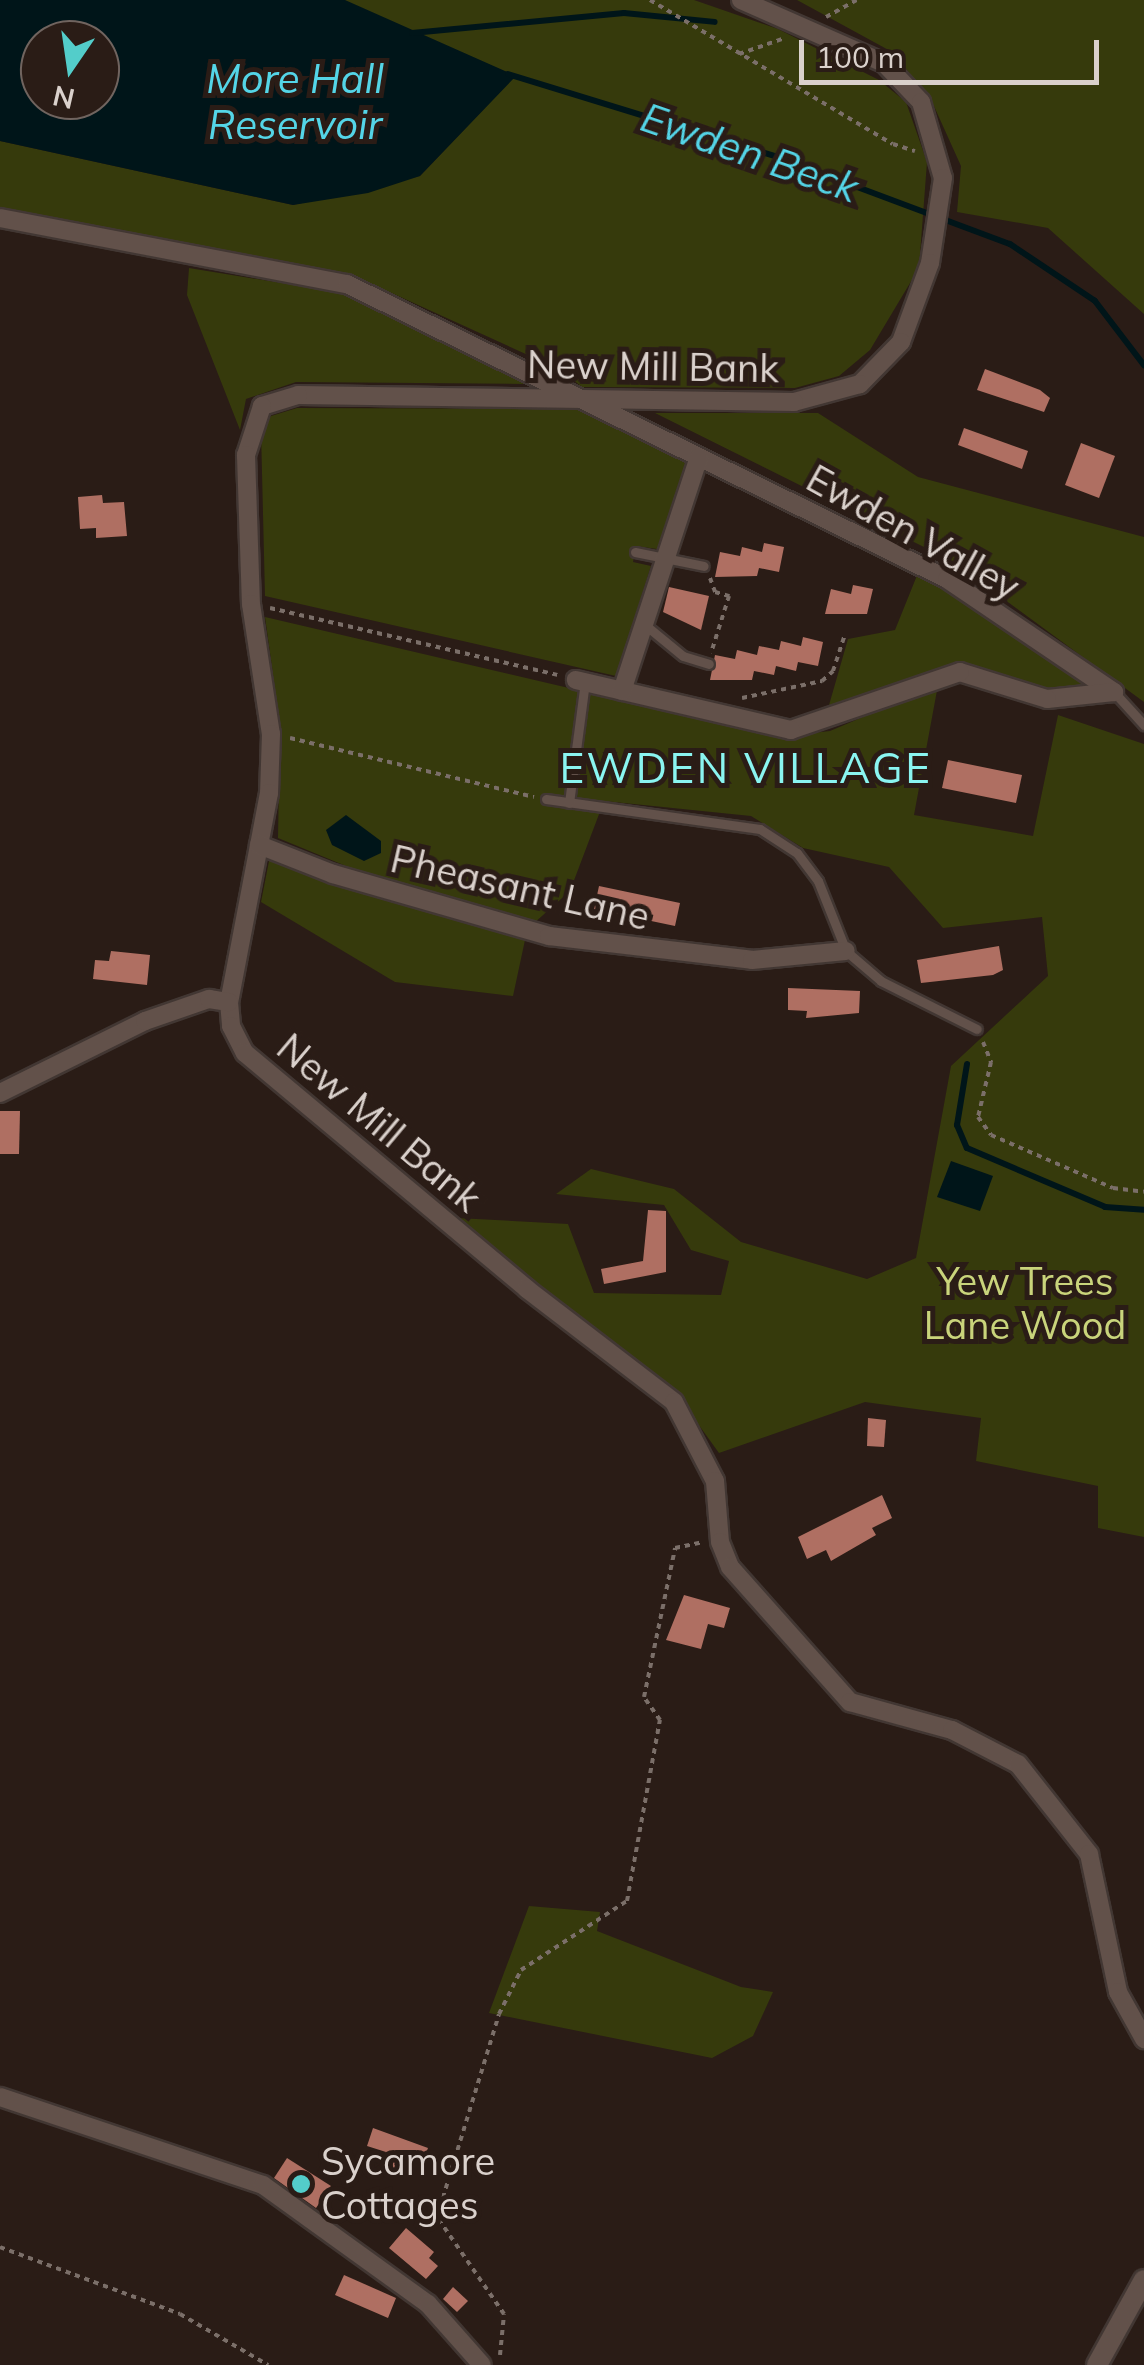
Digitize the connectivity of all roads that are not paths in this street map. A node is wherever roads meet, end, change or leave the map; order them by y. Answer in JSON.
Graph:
{"nodes":[{"id":1,"x":741,"y":0,"type":"edge"},
{"id":2,"x":0,"y":218,"type":"edge"},
{"id":3,"x":583,"y":399,"type":"junction"},
{"id":4,"x":700,"y":456,"type":"junction"},
{"id":5,"x":634,"y":552,"type":"dead end"},
{"id":6,"x":666,"y":558,"type":"junction"},
{"id":7,"x":704,"y":566,"type":"road end"},
{"id":8,"x":644,"y":624,"type":"junction"},
{"id":9,"x":709,"y":664,"type":"road end"},
{"id":10,"x":581,"y":681,"type":"joint"},
{"id":11,"x":622,"y":691,"type":"junction"},
{"id":12,"x":1114,"y":692,"type":"junction"},
{"id":13,"x":1144,"y":725,"type":"edge"},
{"id":14,"x":546,"y":800,"type":"road end"},
{"id":15,"x":569,"y":803,"type":"junction"},
{"id":16,"x":258,"y":845,"type":"junction"},
{"id":17,"x":846,"y":951,"type":"junction"},
{"id":18,"x":229,"y":1002,"type":"junction"},
{"id":19,"x":977,"y":1029,"type":"road end"},
{"id":20,"x":0,"y":1093,"type":"edge"},
{"id":21,"x":1144,"y":2039,"type":"edge"},
{"id":22,"x":0,"y":2097,"type":"edge"},
{"id":23,"x":1144,"y":2280,"type":"edge"},
{"id":24,"x":482,"y":2365,"type":"edge"},
{"id":25,"x":1096,"y":2365,"type":"edge"}],
"edges":[{"from":1,"to":3,"type":"street","name":"New Mill Bank"},
{"from":2,"to":3,"type":"street","name":"Ewden Valley"},
{"from":3,"to":4,"type":"street","name":"Ewden Valley"},
{"from":3,"to":16,"type":"street","name":"New Mill Bank"},
{"from":4,"to":6,"type":"street"},
{"from":4,"to":12,"type":"street","name":"Ewden Valley"},
{"from":5,"to":6,"type":"lane"},
{"from":6,"to":7,"type":"lane"},
{"from":6,"to":8,"type":"street"},
{"from":8,"to":9,"type":"lane"},
{"from":8,"to":11,"type":"street"},
{"from":10,"to":11,"type":"street"},
{"from":10,"to":15,"type":"lane"},
{"from":11,"to":12,"type":"street"},
{"from":12,"to":13,"type":"lane"},
{"from":14,"to":15,"type":"lane"},
{"from":15,"to":17,"type":"lane"},
{"from":16,"to":17,"type":"street","name":"Pheasant Lane"},
{"from":16,"to":18,"type":"street","name":"New Mill Bank"},
{"from":17,"to":19,"type":"lane"},
{"from":18,"to":20,"type":"street"},
{"from":18,"to":21,"type":"street","name":"New Mill Bank"},
{"from":22,"to":24,"type":"street"},
{"from":23,"to":25,"type":"street"}]}
